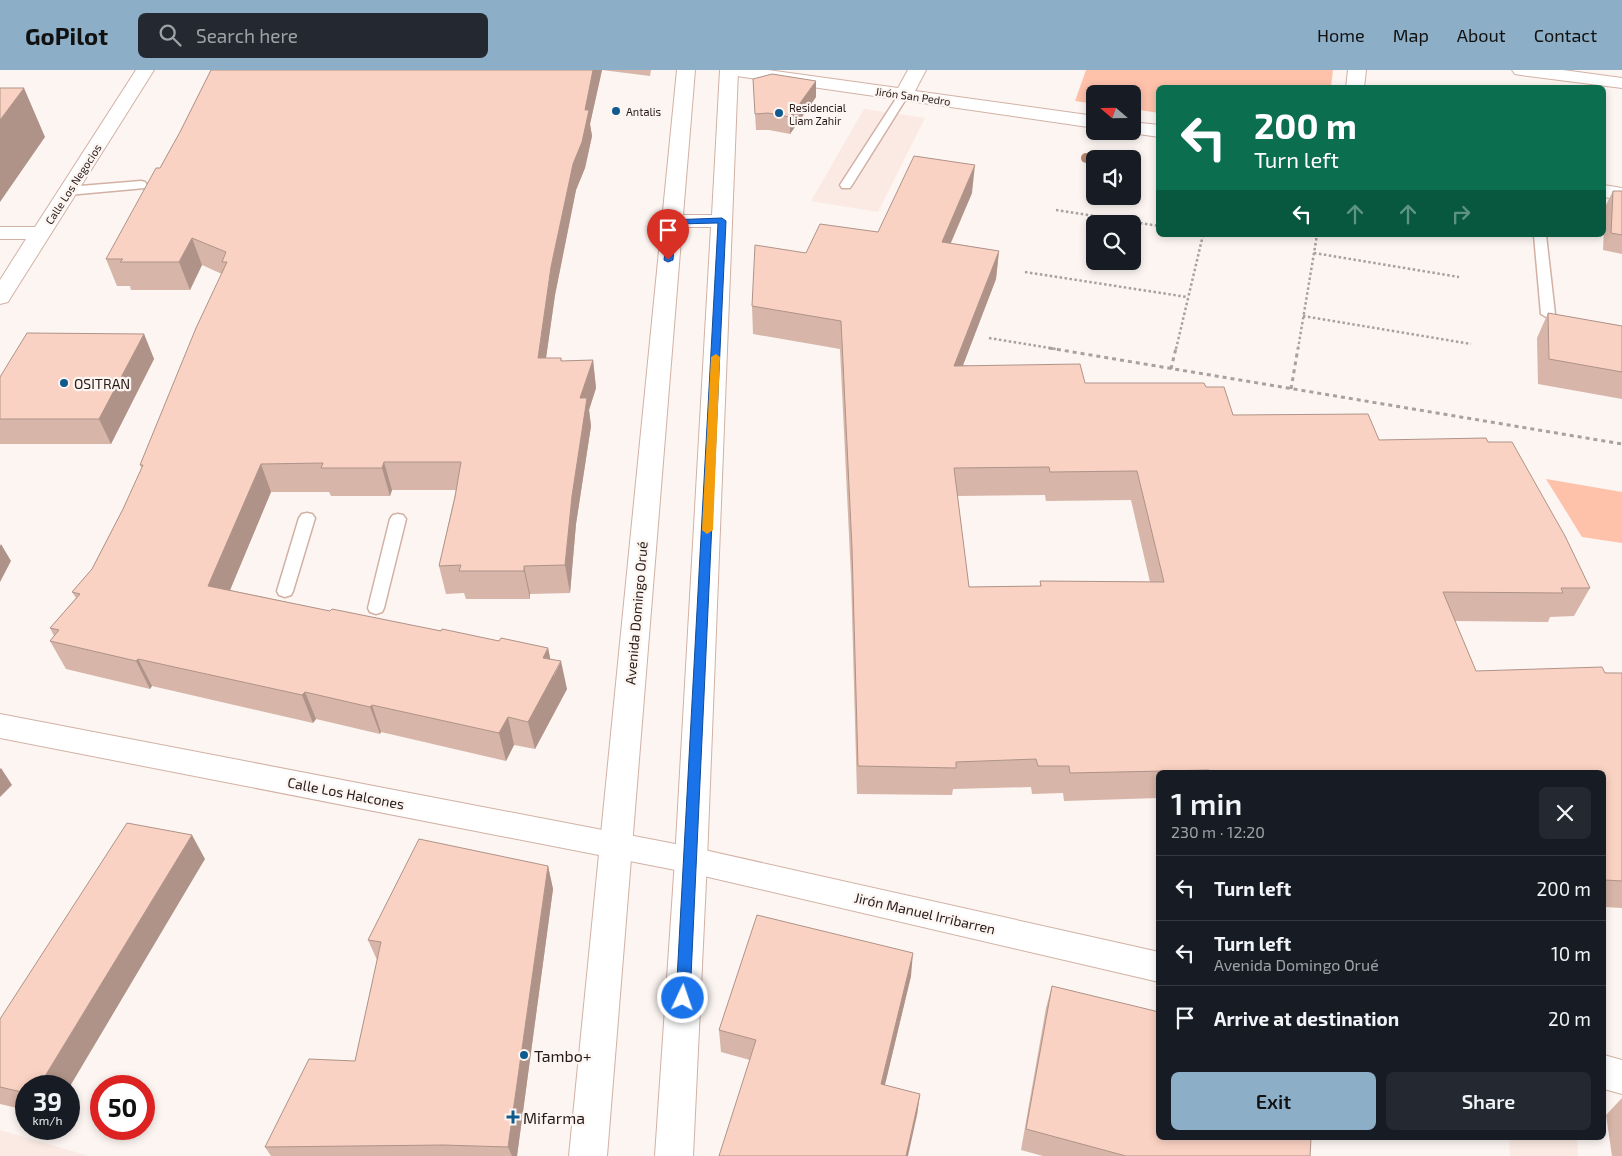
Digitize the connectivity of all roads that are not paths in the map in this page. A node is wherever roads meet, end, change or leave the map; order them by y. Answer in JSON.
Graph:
{"nodes":[{"id":1,"x":145,"y":70,"type":"edge"},
{"id":2,"x":686,"y":70,"type":"edge"},
{"id":3,"x":696,"y":70,"type":"edge"},
{"id":4,"x":730,"y":70,"type":"edge"},
{"id":5,"x":917,"y":70,"type":"edge"},
{"id":6,"x":1357,"y":70,"type":"edge"},
{"id":7,"x":1520,"y":70,"type":"edge"},
{"id":8,"x":1622,"y":83,"type":"edge"},
{"id":9,"x":1355,"y":85,"type":"edge"},
{"id":10,"x":904,"y":94,"type":"junction"},
{"id":11,"x":1086,"y":121,"type":"edge"},
{"id":12,"x":1141,"y":129,"type":"edge"},
{"id":13,"x":1156,"y":132,"type":"edge"},
{"id":14,"x":141,"y":185,"type":"dead end"},
{"id":15,"x":846,"y":185,"type":"dead end"},
{"id":16,"x":68,"y":191,"type":"junction"},
{"id":17,"x":1606,"y":191,"type":"edge"},
{"id":18,"x":1622,"y":194,"type":"edge"},
{"id":19,"x":722,"y":221,"type":"junction"},
{"id":20,"x":672,"y":222,"type":"junction"},
{"id":21,"x":0,"y":233,"type":"edge"},
{"id":22,"x":41,"y":233,"type":"junction"},
{"id":23,"x":1540,"y":237,"type":"edge"},
{"id":24,"x":0,"y":297,"type":"edge"},
{"id":25,"x":1548,"y":314,"type":"edge"},
{"id":26,"x":307,"y":518,"type":"dead end"},
{"id":27,"x":398,"y":520,"type":"dead end"},
{"id":28,"x":285,"y":590,"type":"dead end"},
{"id":29,"x":376,"y":608,"type":"dead end"},
{"id":30,"x":0,"y":726,"type":"edge"},
{"id":31,"x":616,"y":845,"type":"junction"},
{"id":32,"x":691,"y":860,"type":"junction"},
{"id":33,"x":1156,"y":966,"type":"edge"},
{"id":34,"x":1606,"y":1073,"type":"edge"},
{"id":35,"x":1622,"y":1077,"type":"edge"},
{"id":36,"x":588,"y":1156,"type":"edge"},
{"id":37,"x":674,"y":1156,"type":"edge"}],
"edges":[{"from":1,"to":16,"type":"main road","name":"Calle Los Negocios"},
{"from":2,"to":3,"type":"main road"},
{"from":2,"to":20,"type":"main road","name":"Avenida Domingo Orué"},
{"from":4,"to":10,"type":"main road","name":"Jirón San Pedro"},
{"from":4,"to":19,"type":"main road"},
{"from":5,"to":10,"type":"main road"},
{"from":6,"to":9,"type":"main road"},
{"from":7,"to":8,"type":"main road"},
{"from":10,"to":11,"type":"main road","name":"Jirón San Pedro"},
{"from":10,"to":15,"type":"lane"},
{"from":12,"to":13,"type":"main road"},
{"from":14,"to":16,"type":"lane"},
{"from":16,"to":22,"type":"main road","name":"Calle Los Negocios"},
{"from":17,"to":18,"type":"main road"},
{"from":19,"to":20,"type":"main road"},
{"from":19,"to":32,"type":"main road"},
{"from":20,"to":31,"type":"main road","name":"Avenida Domingo Orué"},
{"from":21,"to":22,"type":"main road"},
{"from":22,"to":24,"type":"main road","name":"Calle Los Negocios"},
{"from":23,"to":25,"type":"lane"},
{"from":26,"to":28,"type":"lane"},
{"from":27,"to":29,"type":"lane"},
{"from":30,"to":31,"type":"main road","name":"Calle Los Halcones"},
{"from":31,"to":32,"type":"main road","name":"Calle Los Halcones"},
{"from":31,"to":36,"type":"main road","name":"Avenida Domingo Orué"},
{"from":32,"to":33,"type":"main road","name":"Jirón Manuel Irribarren"},
{"from":32,"to":37,"type":"main road"},
{"from":34,"to":35,"type":"main road"}]}
